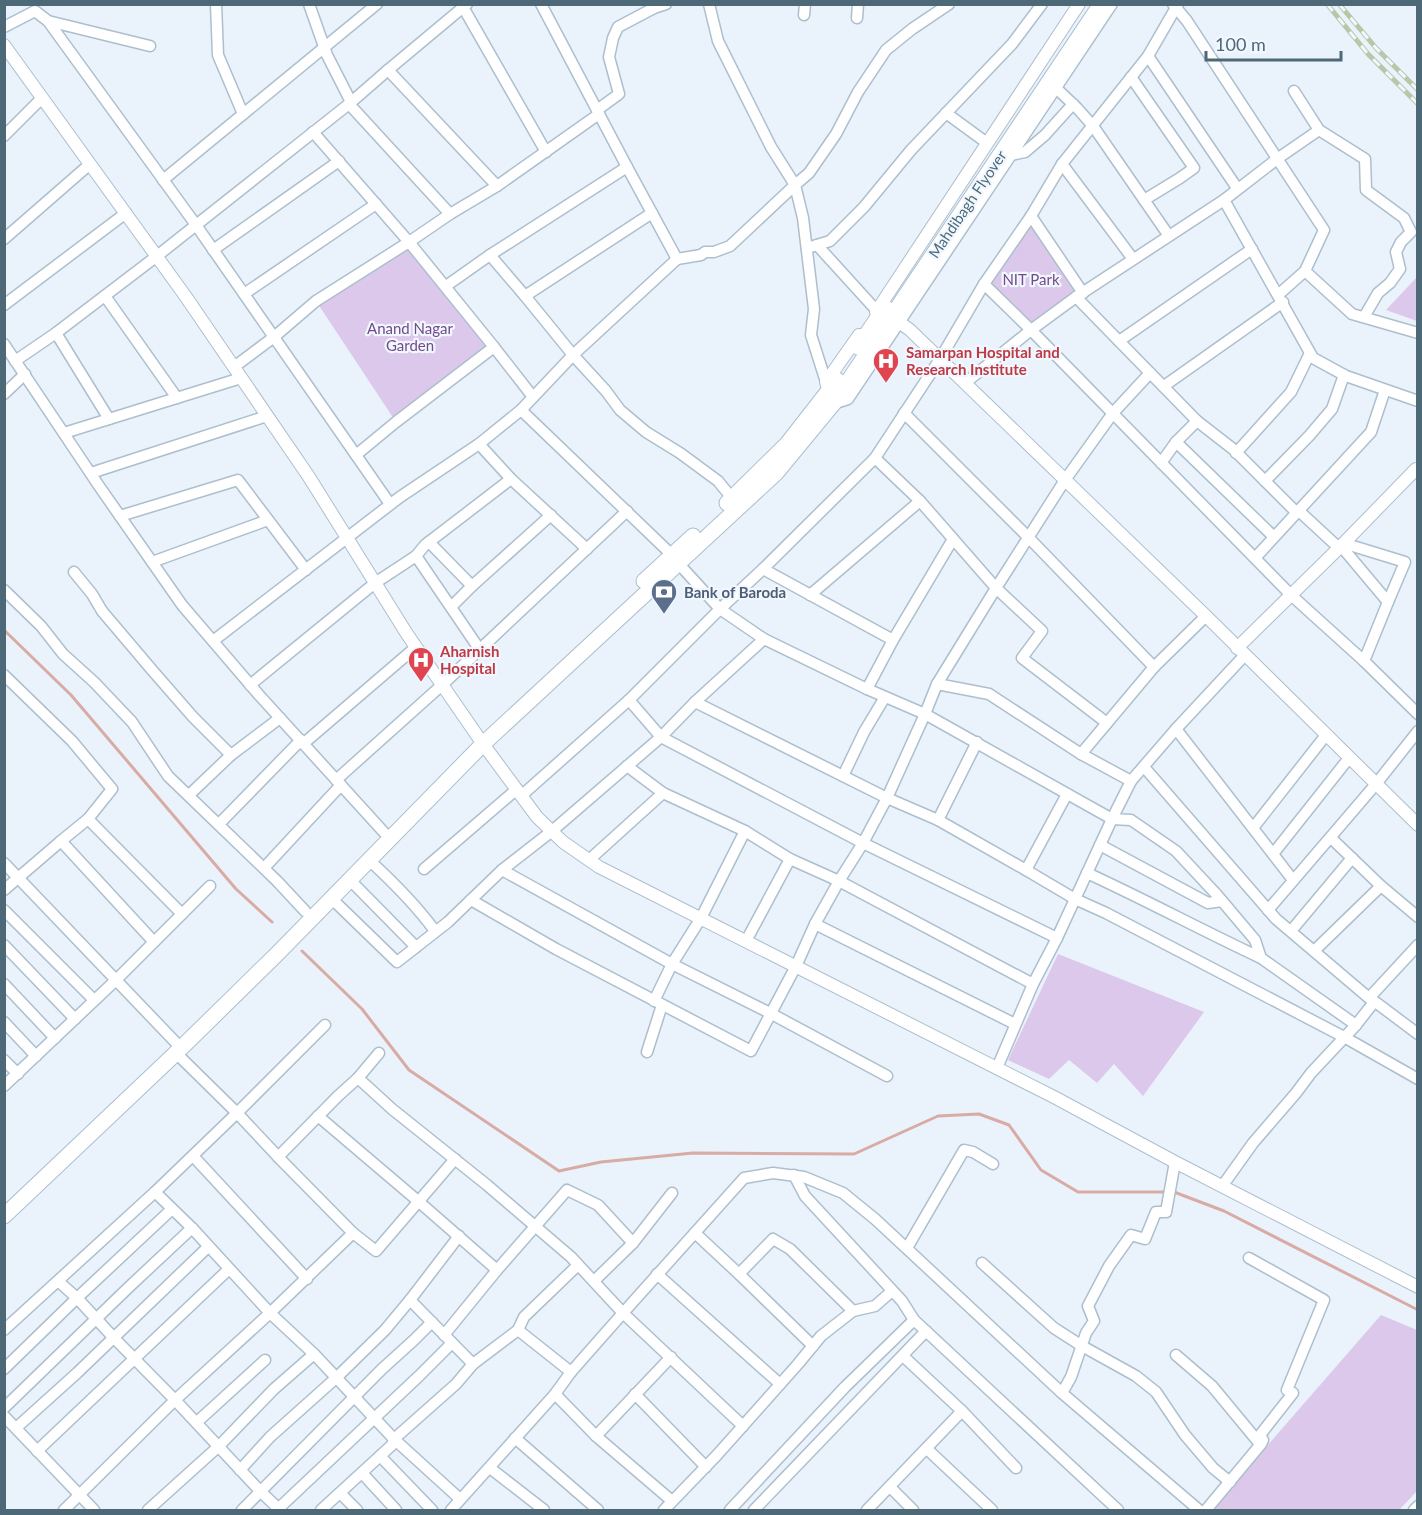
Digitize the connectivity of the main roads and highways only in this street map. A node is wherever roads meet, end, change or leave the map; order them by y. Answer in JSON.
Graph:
{"nodes":[{"id":1,"x":1089,"y":4,"type":"edge"},
{"id":2,"x":1101,"y":4,"type":"edge"},
{"id":3,"x":834,"y":389,"type":"junction"},
{"id":4,"x":387,"y":836,"type":"junction"},
{"id":5,"x":285,"y":939,"type":"junction"},
{"id":6,"x":177,"y":1048,"type":"junction"},
{"id":7,"x":4,"y":1205,"type":"edge"},
{"id":8,"x":4,"y":1216,"type":"edge"}],
"edges":[{"from":1,"to":3,"type":"main road","name":"Mahdibagh Flyover"},
{"from":2,"to":3,"type":"main road","name":"Mahdibagh Flyover"},
{"from":3,"to":4,"type":"main road"},
{"from":4,"to":5,"type":"main road"},
{"from":4,"to":5,"type":"main road"},
{"from":5,"to":6,"type":"main road"},
{"from":6,"to":7,"type":"main road"},
{"from":6,"to":8,"type":"main road"}]}
